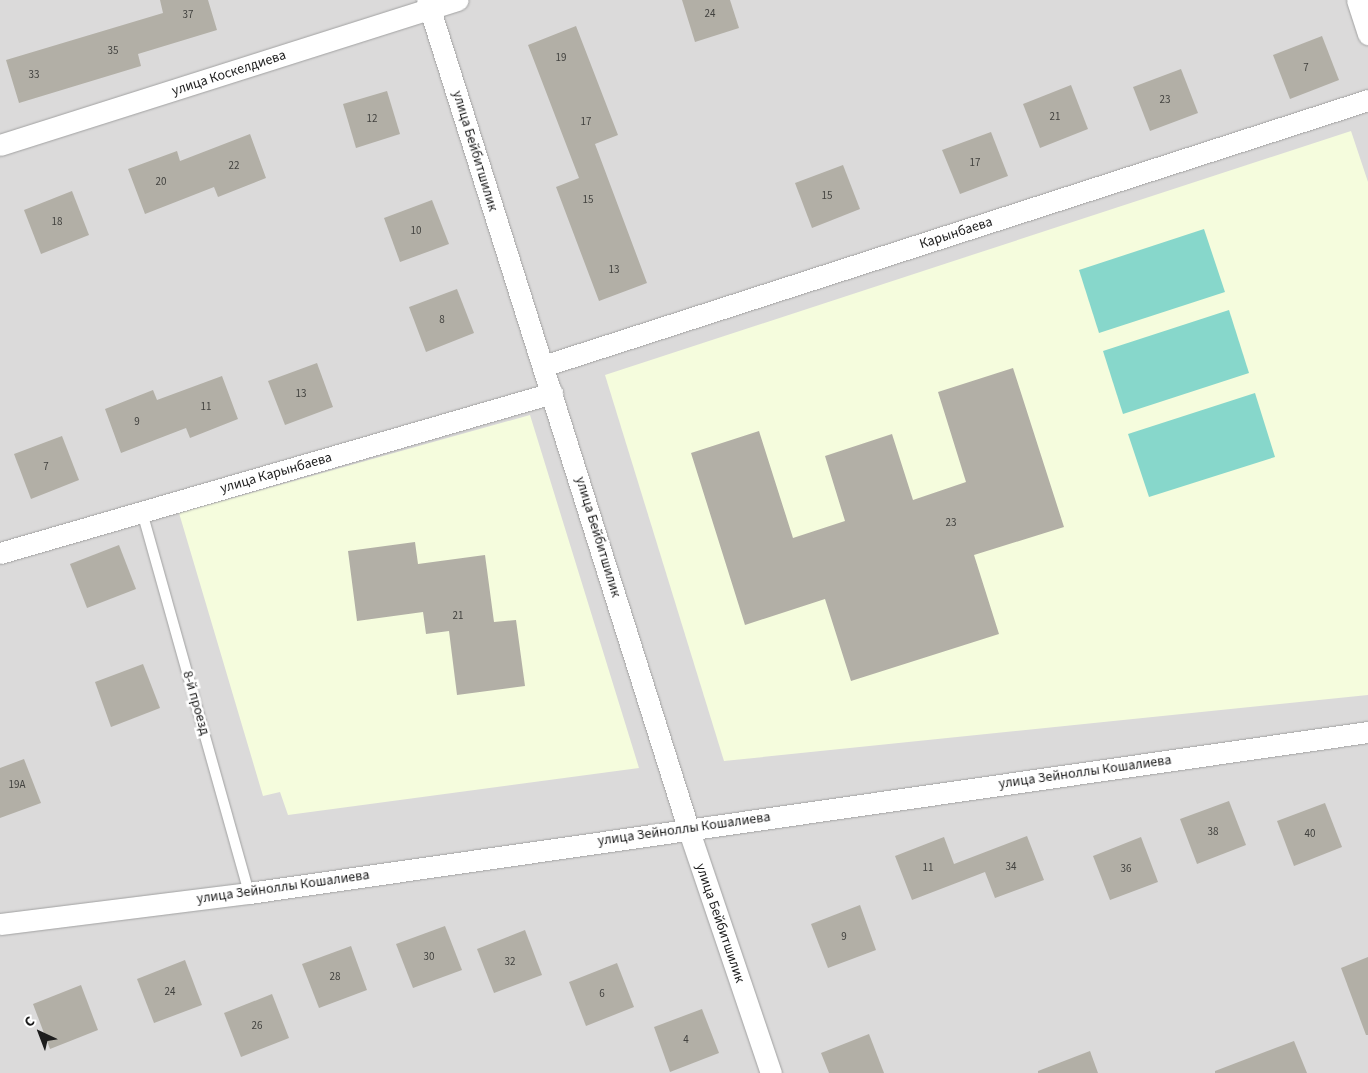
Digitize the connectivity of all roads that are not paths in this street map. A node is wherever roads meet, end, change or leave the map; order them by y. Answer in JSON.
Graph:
{"nodes":[{"id":1,"x":458,"y":0,"type":"edge"},
{"id":2,"x":1357,"y":0,"type":"edge"},
{"id":3,"x":429,"y":4,"type":"edge"},
{"id":4,"x":1368,"y":34,"type":"edge"},
{"id":5,"x":1368,"y":100,"type":"edge"},
{"id":6,"x":0,"y":145,"type":"edge"},
{"id":7,"x":543,"y":366,"type":"junction"},
{"id":8,"x":552,"y":394,"type":"junction"},
{"id":9,"x":142,"y":512,"type":"junction"},
{"id":10,"x":0,"y":553,"type":"edge"},
{"id":11,"x":1368,"y":732,"type":"edge"},
{"id":12,"x":688,"y":828,"type":"junction"},
{"id":13,"x":249,"y":893,"type":"junction"},
{"id":14,"x":0,"y":924,"type":"edge"},
{"id":15,"x":771,"y":1073,"type":"edge"}],
"edges":[{"from":1,"to":3,"type":"street","name":"улица Коскелдиева"},
{"from":2,"to":4,"type":"street"},
{"from":3,"to":6,"type":"street","name":"улица Коскелдиева"},
{"from":3,"to":7,"type":"street","name":"улица Бейбитшилик"},
{"from":5,"to":7,"type":"street","name":"Карынбаева"},
{"from":7,"to":8,"type":"street","name":"улица Бейбитшилик"},
{"from":8,"to":9,"type":"street","name":"улица Карынбаева"},
{"from":8,"to":12,"type":"street","name":"улица Бейбитшилик"},
{"from":9,"to":10,"type":"street","name":"улица Карынбаева"},
{"from":9,"to":13,"type":"lane","name":"8-й проезд"},
{"from":11,"to":12,"type":"street","name":"улица Зейноллы Кошалиева"},
{"from":12,"to":13,"type":"street","name":"улица Зейноллы Кошалиева"},
{"from":12,"to":15,"type":"street","name":"улица Бейбитшилик"},
{"from":13,"to":14,"type":"street","name":"улица Зейноллы Кошалиева"}]}
